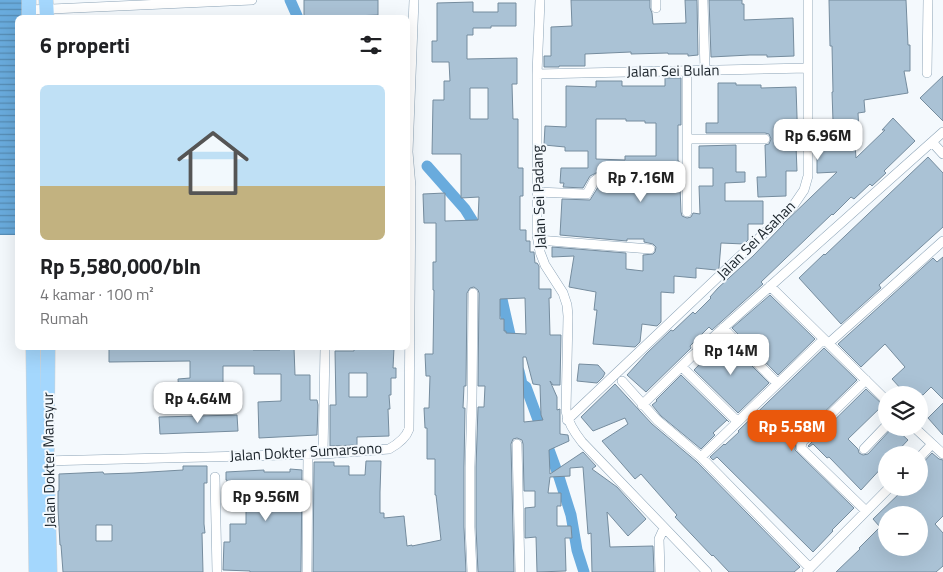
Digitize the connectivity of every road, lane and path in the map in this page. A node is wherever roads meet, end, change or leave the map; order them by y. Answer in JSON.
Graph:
{"nodes":[{"id":1,"x":252,"y":0,"type":"edge"},
{"id":2,"x":414,"y":0,"type":"edge"},
{"id":3,"x":540,"y":0,"type":"edge"},
{"id":4,"x":703,"y":0,"type":"edge"},
{"id":5,"x":808,"y":0,"type":"edge"},
{"id":6,"x":928,"y":0,"type":"edge"},
{"id":7,"x":29,"y":9,"type":"edge"},
{"id":8,"x":47,"y":9,"type":"edge"},
{"id":9,"x":808,"y":68,"type":"junction"},
{"id":10,"x":704,"y":70,"type":"junction"},
{"id":11,"x":687,"y":71,"type":"junction"},
{"id":12,"x":927,"y":73,"type":"dead end"},
{"id":13,"x":537,"y":74,"type":"junction"},
{"id":14,"x":410,"y":101,"type":"edge"},
{"id":15,"x":943,"y":132,"type":"edge"},
{"id":16,"x":687,"y":139,"type":"junction"},
{"id":17,"x":765,"y":139,"type":"dead end"},
{"id":18,"x":932,"y":142,"type":"junction"},
{"id":19,"x":943,"y":154,"type":"edge"},
{"id":20,"x":633,"y":178,"type":"dead end"},
{"id":21,"x":537,"y":192,"type":"junction"},
{"id":22,"x":687,"y":212,"type":"dead end"},
{"id":23,"x":538,"y":240,"type":"junction"},
{"id":24,"x":943,"y":241,"type":"edge"},
{"id":25,"x":650,"y":249,"type":"dead end"},
{"id":26,"x":770,"y":286,"type":"junction"},
{"id":27,"x":473,"y":293,"type":"dead end"},
{"id":28,"x":723,"y":328,"type":"junction"},
{"id":29,"x":826,"y":341,"type":"junction"},
{"id":30,"x":33,"y":350,"type":"edge"},
{"id":31,"x":48,"y":350,"type":"edge"},
{"id":32,"x":325,"y":350,"type":"edge"},
{"id":33,"x":410,"y":350,"type":"edge"},
{"id":34,"x":682,"y":367,"type":"junction"},
{"id":35,"x":866,"y":380,"type":"junction"},
{"id":36,"x":622,"y":381,"type":"dead end"},
{"id":37,"x":777,"y":383,"type":"junction"},
{"id":38,"x":878,"y":392,"type":"edge"},
{"id":39,"x":642,"y":404,"type":"junction"},
{"id":40,"x":567,"y":420,"type":"junction"},
{"id":41,"x":737,"y":421,"type":"junction"},
{"id":42,"x":878,"y":434,"type":"edge"},
{"id":43,"x":924,"y":436,"type":"edge"},
{"id":44,"x":517,"y":444,"type":"dead end"},
{"id":45,"x":932,"y":444,"type":"junction"},
{"id":46,"x":928,"y":448,"type":"edge"},
{"id":47,"x":864,"y":449,"type":"dead end"},
{"id":48,"x":308,"y":454,"type":"junction"},
{"id":49,"x":323,"y":454,"type":"junction"},
{"id":50,"x":943,"y":454,"type":"edge"},
{"id":51,"x":701,"y":457,"type":"junction"},
{"id":52,"x":41,"y":461,"type":"junction"},
{"id":53,"x":216,"y":477,"type":"dead end"},
{"id":54,"x":881,"y":496,"type":"edge"},
{"id":55,"x":866,"y":511,"type":"junction"},
{"id":56,"x":664,"y":528,"type":"junction"},
{"id":57,"x":808,"y":570,"type":"edge"},
{"id":58,"x":36,"y":572,"type":"edge"},
{"id":59,"x":50,"y":572,"type":"edge"},
{"id":60,"x":217,"y":572,"type":"edge"},
{"id":61,"x":307,"y":572,"type":"edge"},
{"id":62,"x":472,"y":572,"type":"edge"},
{"id":63,"x":520,"y":572,"type":"edge"},
{"id":64,"x":660,"y":572,"type":"edge"},
{"id":65,"x":707,"y":572,"type":"edge"}],
"edges":[{"from":1,"to":8,"type":"street"},
{"from":2,"to":14,"type":"street","name":"Jalan Dokter Sumarsono"},
{"from":3,"to":13,"type":"street","name":"Jalan Sei Padang"},
{"from":4,"to":10,"type":"street"},
{"from":5,"to":9,"type":"street","name":"Jalan Sei Asahan"},
{"from":6,"to":12,"type":"street"},
{"from":7,"to":8,"type":"street"},
{"from":9,"to":10,"type":"street","name":"Jalan Sei Bulan"},
{"from":9,"to":40,"type":"street","name":"Jalan Sei Asahan"},
{"from":10,"to":11,"type":"street","name":"Jalan Sei Bulan"},
{"from":11,"to":13,"type":"street","name":"Jalan Sei Bulan"},
{"from":11,"to":16,"type":"street"},
{"from":13,"to":21,"type":"street","name":"Jalan Sei Padang"},
{"from":15,"to":18,"type":"street"},
{"from":16,"to":17,"type":"street"},
{"from":16,"to":22,"type":"street"},
{"from":18,"to":19,"type":"street"},
{"from":18,"to":26,"type":"street"},
{"from":20,"to":21,"type":"street"},
{"from":21,"to":23,"type":"street","name":"Jalan Sei Padang"},
{"from":23,"to":25,"type":"street"},
{"from":23,"to":40,"type":"street","name":"Jalan Sei Padang"},
{"from":24,"to":29,"type":"street"},
{"from":26,"to":28,"type":"street"},
{"from":26,"to":29,"type":"street"},
{"from":27,"to":62,"type":"street"},
{"from":28,"to":34,"type":"street"},
{"from":28,"to":37,"type":"street"},
{"from":29,"to":35,"type":"street"},
{"from":29,"to":37,"type":"street"},
{"from":30,"to":52,"type":"main road","name":"Jalan Dokter Mansyur"},
{"from":31,"to":52,"type":"main road","name":"Jalan Dokter Mansyur"},
{"from":32,"to":49,"type":"street"},
{"from":33,"to":49,"type":"street","name":"Jalan Dokter Sumarsono"},
{"from":34,"to":39,"type":"street"},
{"from":34,"to":41,"type":"street"},
{"from":35,"to":38,"type":"street"},
{"from":35,"to":55,"type":"street"},
{"from":36,"to":39,"type":"street"},
{"from":37,"to":41,"type":"street"},
{"from":39,"to":51,"type":"street"},
{"from":40,"to":56,"type":"street"},
{"from":41,"to":51,"type":"street"},
{"from":42,"to":47,"type":"street"},
{"from":43,"to":45,"type":"street"},
{"from":44,"to":63,"type":"street"},
{"from":45,"to":46,"type":"street"},
{"from":45,"to":50,"type":"street"},
{"from":48,"to":49,"type":"street","name":"Jalan Dokter Sumarsono"},
{"from":48,"to":52,"type":"street","name":"Jalan Dokter Sumarsono"},
{"from":48,"to":61,"type":"street"},
{"from":51,"to":57,"type":"street"},
{"from":52,"to":58,"type":"main road","name":"Jalan Dokter Mansyur"},
{"from":52,"to":59,"type":"main road","name":"Jalan Dokter Mansyur"},
{"from":53,"to":60,"type":"street"},
{"from":54,"to":55,"type":"street"},
{"from":55,"to":57,"type":"street"},
{"from":56,"to":64,"type":"street"},
{"from":56,"to":65,"type":"street"}]}
